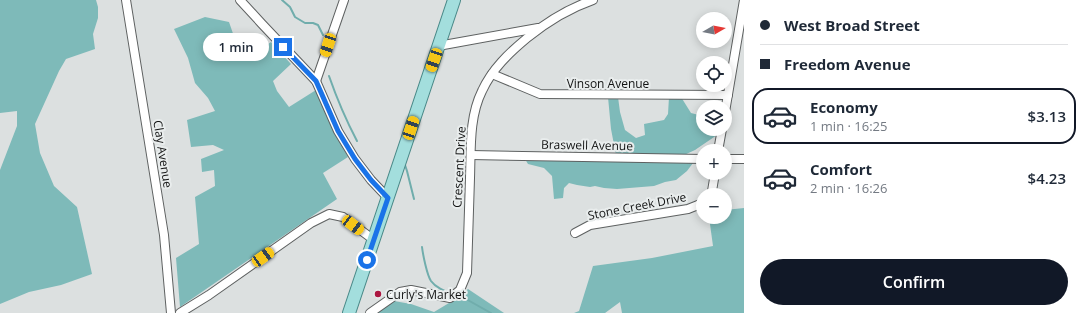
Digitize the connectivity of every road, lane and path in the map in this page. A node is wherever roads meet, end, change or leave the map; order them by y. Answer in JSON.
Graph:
{"nodes":[{"id":1,"x":126,"y":0,"type":"edge"},
{"id":2,"x":240,"y":0,"type":"edge"},
{"id":3,"x":344,"y":0,"type":"edge"},
{"id":4,"x":454,"y":0,"type":"edge"},
{"id":5,"x":592,"y":0,"type":"edge"},
{"id":6,"x":742,"y":1,"type":"edge"},
{"id":7,"x":540,"y":28,"type":"junction"},
{"id":8,"x":438,"y":46,"type":"junction"},
{"id":9,"x":492,"y":74,"type":"junction"},
{"id":10,"x":316,"y":81,"type":"junction"},
{"id":11,"x":728,"y":95,"type":"junction"},
{"id":12,"x":727,"y":100,"type":"edge"},
{"id":13,"x":471,"y":155,"type":"junction"},
{"id":14,"x":696,"y":159,"type":"edge"},
{"id":15,"x":732,"y":159,"type":"edge"},
{"id":16,"x":744,"y":159,"type":"edge"},
{"id":17,"x":388,"y":198,"type":"junction"},
{"id":18,"x":696,"y":206,"type":"edge"},
{"id":19,"x":575,"y":233,"type":"dead end"},
{"id":20,"x":374,"y":240,"type":"junction"},
{"id":21,"x":172,"y":313,"type":"edge"},
{"id":22,"x":180,"y":313,"type":"edge"},
{"id":23,"x":349,"y":313,"type":"edge"},
{"id":24,"x":370,"y":313,"type":"edge"}],
"edges":[{"from":1,"to":21,"type":"street","name":"Clay Avenue"},
{"from":2,"to":10,"type":"street"},
{"from":3,"to":10,"type":"street"},
{"from":4,"to":8,"type":"main road"},
{"from":5,"to":7,"type":"street","name":"Crescent Drive"},
{"from":6,"to":11,"type":"street"},
{"from":7,"to":8,"type":"street"},
{"from":7,"to":9,"type":"street","name":"Crescent Drive"},
{"from":8,"to":17,"type":"main road"},
{"from":9,"to":11,"type":"street","name":"Vinson Avenue"},
{"from":9,"to":13,"type":"street","name":"Crescent Drive"},
{"from":10,"to":17,"type":"street"},
{"from":11,"to":12,"type":"street"},
{"from":13,"to":14,"type":"street","name":"Braswell Avenue"},
{"from":13,"to":24,"type":"street","name":"Crescent Drive"},
{"from":15,"to":16,"type":"street"},
{"from":17,"to":20,"type":"main road"},
{"from":18,"to":19,"type":"street","name":"Stone Creek Drive"},
{"from":20,"to":22,"type":"street"},
{"from":20,"to":23,"type":"main road"}]}
